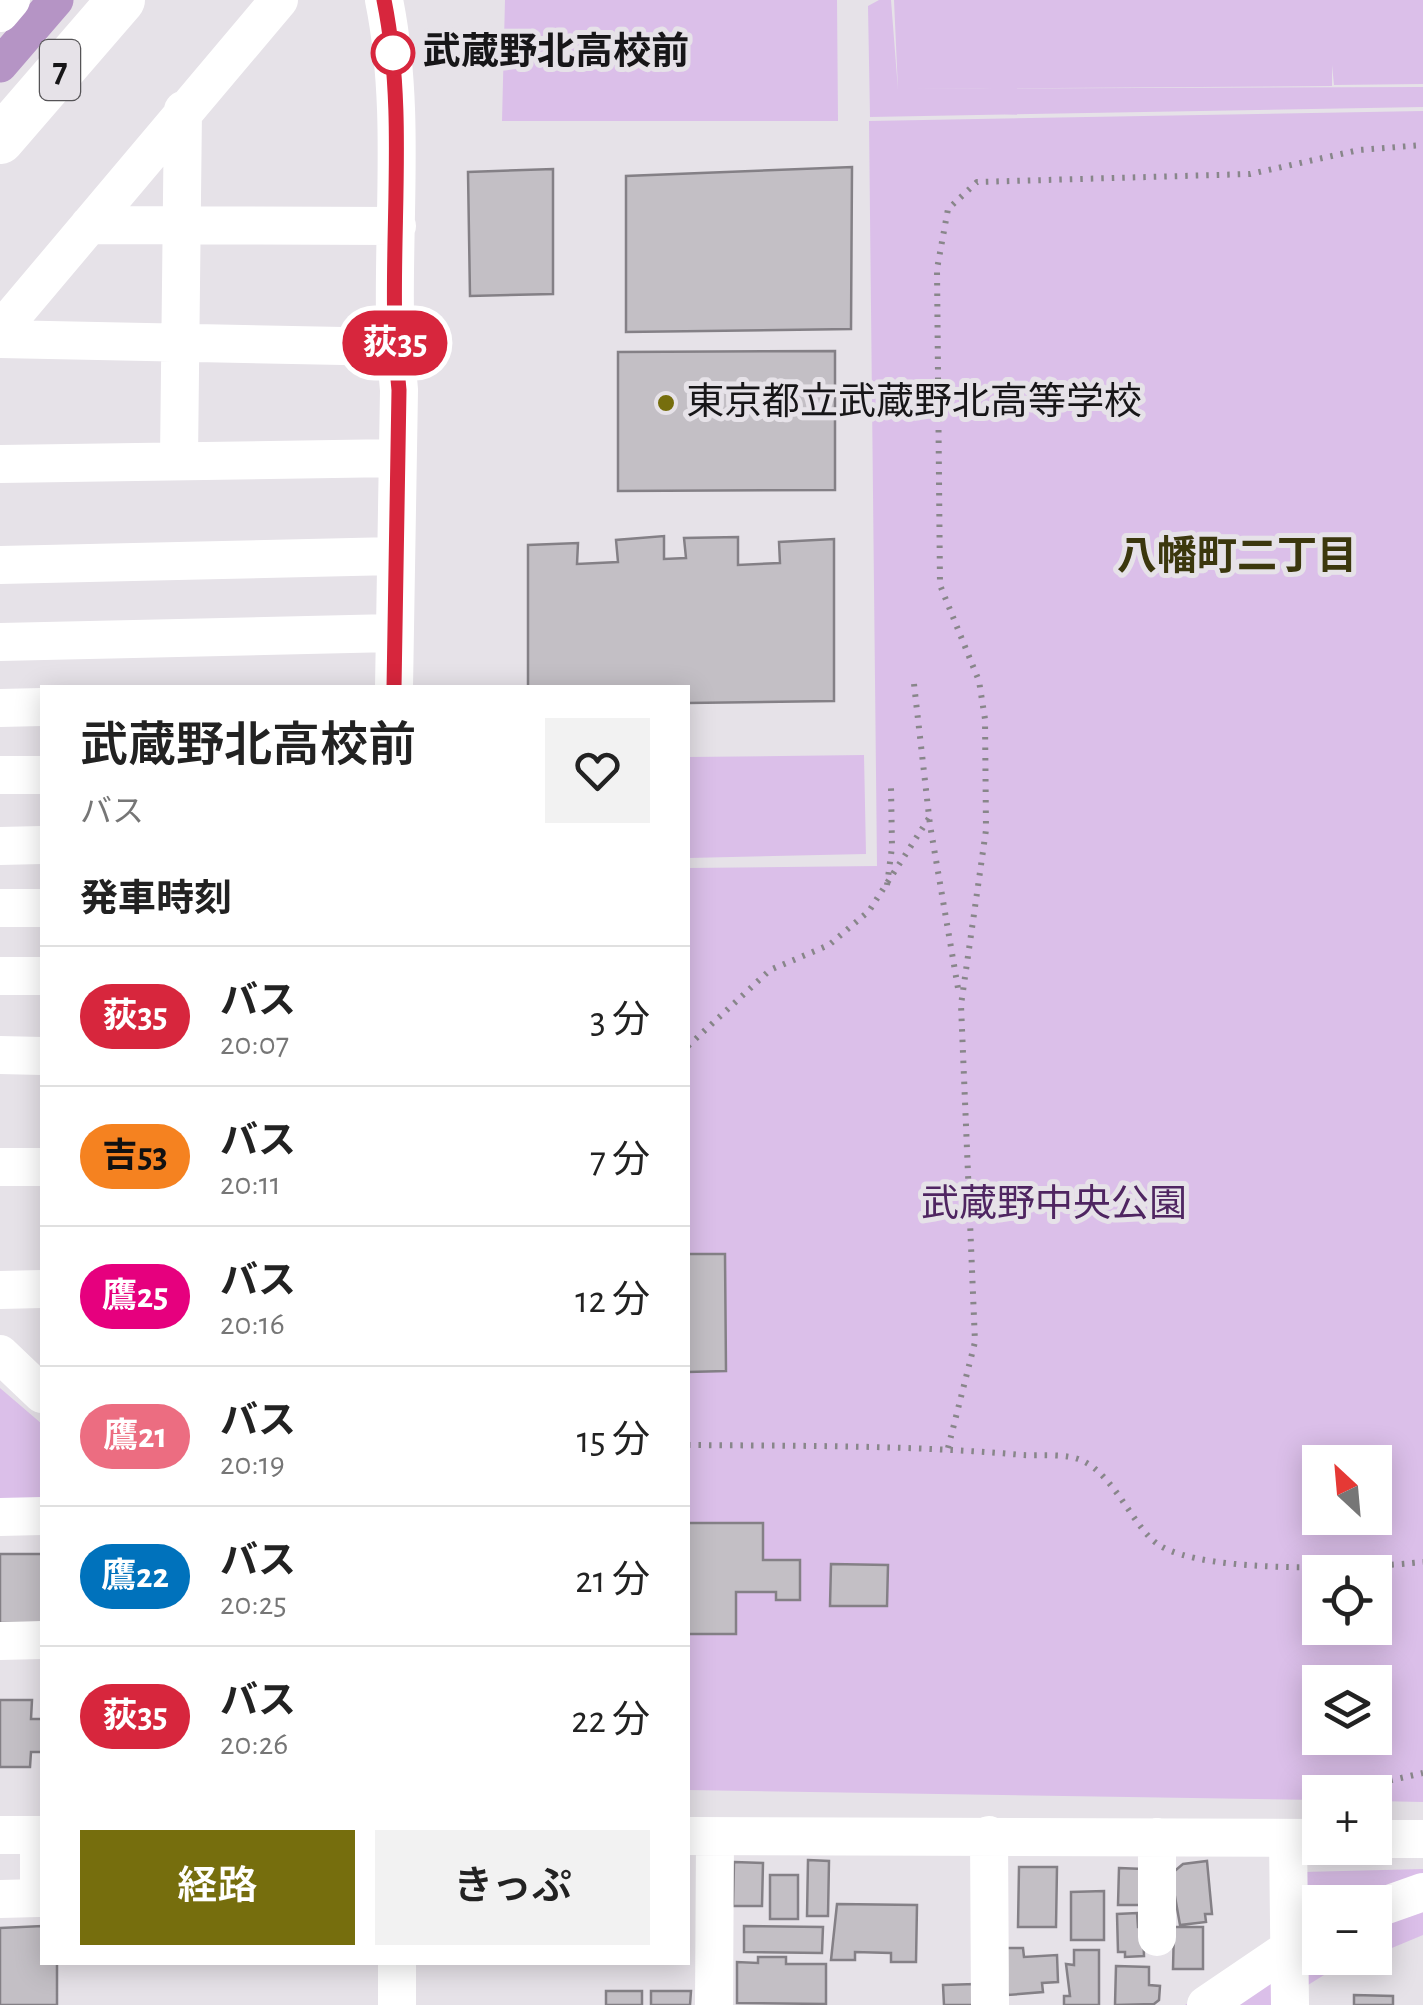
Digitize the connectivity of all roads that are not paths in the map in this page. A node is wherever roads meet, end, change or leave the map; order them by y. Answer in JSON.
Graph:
{"nodes":[{"id":1,"x":12,"y":0,"type":"edge"},
{"id":2,"x":121,"y":0,"type":"edge"},
{"id":3,"x":279,"y":0,"type":"edge"},
{"id":4,"x":384,"y":0,"type":"edge"},
{"id":5,"x":0,"y":13,"type":"edge"},
{"id":6,"x":182,"y":110,"type":"junction"},
{"id":7,"x":0,"y":140,"type":"edge"},
{"id":8,"x":89,"y":224,"type":"junction"},
{"id":9,"x":181,"y":224,"type":"junction"},
{"id":10,"x":397,"y":226,"type":"junction"},
{"id":11,"x":0,"y":331,"type":"edge"},
{"id":12,"x":0,"y":339,"type":"edge"},
{"id":13,"x":180,"y":340,"type":"junction"},
{"id":14,"x":394,"y":347,"type":"junction"},
{"id":15,"x":397,"y":458,"type":"junction"},
{"id":16,"x":179,"y":459,"type":"junction"},
{"id":17,"x":0,"y":464,"type":"edge"},
{"id":18,"x":394,"y":556,"type":"junction"},
{"id":19,"x":0,"y":565,"type":"edge"},
{"id":20,"x":393,"y":633,"type":"junction"},
{"id":21,"x":0,"y":642,"type":"edge"},
{"id":22,"x":394,"y":685,"type":"edge"},
{"id":23,"x":0,"y":708,"type":"edge"},
{"id":24,"x":40,"y":708,"type":"edge"},
{"id":25,"x":0,"y":775,"type":"edge"},
{"id":26,"x":40,"y":775,"type":"edge"},
{"id":27,"x":40,"y":845,"type":"edge"},
{"id":28,"x":0,"y":846,"type":"edge"},
{"id":29,"x":0,"y":908,"type":"edge"},
{"id":30,"x":40,"y":908,"type":"edge"},
{"id":31,"x":0,"y":976,"type":"edge"},
{"id":32,"x":40,"y":976,"type":"edge"},
{"id":33,"x":0,"y":1056,"type":"edge"},
{"id":34,"x":40,"y":1056,"type":"edge"},
{"id":35,"x":40,"y":1167,"type":"edge"},
{"id":36,"x":0,"y":1168,"type":"edge"},
{"id":37,"x":40,"y":1289,"type":"edge"},
{"id":38,"x":0,"y":1290,"type":"edge"},
{"id":39,"x":0,"y":1354,"type":"edge"},
{"id":40,"x":40,"y":1392,"type":"edge"},
{"id":41,"x":0,"y":1516,"type":"edge"},
{"id":42,"x":40,"y":1516,"type":"edge"},
{"id":43,"x":40,"y":1640,"type":"edge"},
{"id":44,"x":0,"y":1641,"type":"edge"},
{"id":45,"x":0,"y":1835,"type":"edge"},
{"id":46,"x":40,"y":1835,"type":"edge"},
{"id":47,"x":989,"y":1835,"type":"junction"},
{"id":48,"x":701,"y":1836,"type":"edge"},
{"id":49,"x":1157,"y":1836,"type":"junction"},
{"id":50,"x":1302,"y":1838,"type":"edge"},
{"id":51,"x":1392,"y":1839,"type":"edge"},
{"id":52,"x":1423,"y":1839,"type":"edge"},
{"id":53,"x":40,"y":1866,"type":"edge"},
{"id":54,"x":1423,"y":1892,"type":"edge"},
{"id":55,"x":0,"y":1899,"type":"edge"},
{"id":56,"x":1392,"y":1903,"type":"edge"},
{"id":57,"x":1157,"y":1937,"type":"dead end"},
{"id":58,"x":1302,"y":1943,"type":"edge"},
{"id":59,"x":1302,"y":1954,"type":"edge"},
{"id":60,"x":397,"y":1965,"type":"edge"},
{"id":61,"x":397,"y":2005,"type":"edge"},
{"id":62,"x":714,"y":2005,"type":"edge"},
{"id":63,"x":990,"y":2005,"type":"edge"},
{"id":64,"x":1206,"y":2005,"type":"edge"},
{"id":65,"x":1290,"y":2005,"type":"edge"}],
"edges":[{"from":1,"to":5,"type":"street"},
{"from":2,"to":7,"type":"main road","number":"7"},
{"from":3,"to":6,"type":"street"},
{"from":4,"to":10,"type":"street"},
{"from":6,"to":8,"type":"street"},
{"from":6,"to":9,"type":"street"},
{"from":8,"to":9,"type":"street"},
{"from":8,"to":11,"type":"street"},
{"from":9,"to":10,"type":"street"},
{"from":9,"to":13,"type":"street"},
{"from":10,"to":14,"type":"street"},
{"from":12,"to":13,"type":"street"},
{"from":13,"to":14,"type":"street"},
{"from":13,"to":16,"type":"street"},
{"from":14,"to":15,"type":"street"},
{"from":15,"to":16,"type":"street"},
{"from":15,"to":18,"type":"street"},
{"from":16,"to":17,"type":"street"},
{"from":18,"to":19,"type":"street"},
{"from":18,"to":20,"type":"street"},
{"from":20,"to":21,"type":"street"},
{"from":20,"to":22,"type":"street"},
{"from":23,"to":24,"type":"street"},
{"from":25,"to":26,"type":"street"},
{"from":27,"to":28,"type":"street"},
{"from":29,"to":30,"type":"street"},
{"from":31,"to":32,"type":"street"},
{"from":33,"to":34,"type":"street"},
{"from":35,"to":36,"type":"street"},
{"from":37,"to":38,"type":"street"},
{"from":39,"to":40,"type":"street"},
{"from":41,"to":42,"type":"street"},
{"from":43,"to":44,"type":"street"},
{"from":45,"to":46,"type":"street"},
{"from":47,"to":48,"type":"street"},
{"from":47,"to":49,"type":"street"},
{"from":47,"to":63,"type":"street"},
{"from":48,"to":62,"type":"street"},
{"from":49,"to":50,"type":"street"},
{"from":49,"to":57,"type":"street"},
{"from":51,"to":52,"type":"street"},
{"from":53,"to":55,"type":"street"},
{"from":54,"to":56,"type":"street"},
{"from":58,"to":64,"type":"street"},
{"from":59,"to":65,"type":"street"},
{"from":60,"to":61,"type":"street"}]}
